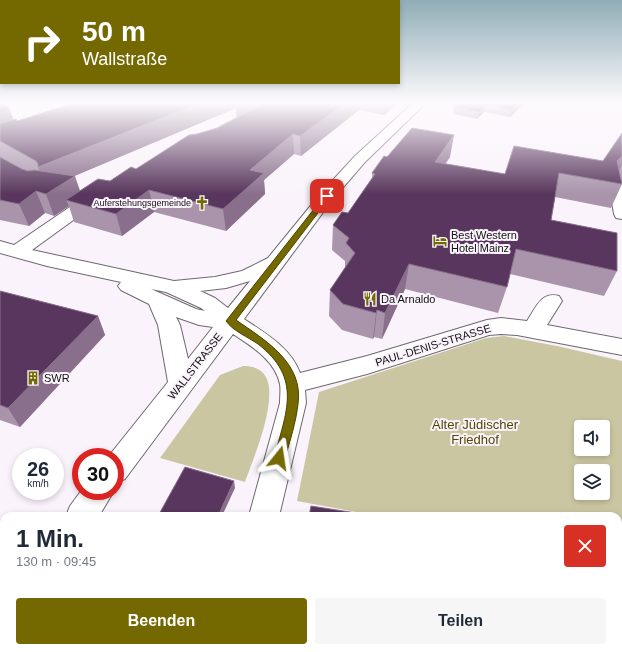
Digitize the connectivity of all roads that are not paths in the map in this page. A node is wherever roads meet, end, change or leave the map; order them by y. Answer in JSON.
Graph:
{"nodes":[{"id":1,"x":387,"y":133,"type":"edge"},
{"id":2,"x":617,"y":184,"type":"edge"},
{"id":3,"x":107,"y":189,"type":"edge"},
{"id":4,"x":622,"y":214,"type":"edge"},
{"id":5,"x":9,"y":250,"type":"edge"},
{"id":6,"x":278,"y":261,"type":"junction"},
{"id":7,"x":165,"y":294,"type":"junction"},
{"id":8,"x":552,"y":300,"type":"dead end"},
{"id":9,"x":230,"y":321,"type":"junction"},
{"id":10,"x":532,"y":330,"type":"junction"},
{"id":11,"x":622,"y":347,"type":"edge"},
{"id":12,"x":181,"y":384,"type":"junction"},
{"id":13,"x":292,"y":384,"type":"junction"},
{"id":14,"x":124,"y":458,"type":"edge"},
{"id":15,"x":93,"y":500,"type":"edge"},
{"id":16,"x":84,"y":512,"type":"edge"},
{"id":17,"x":265,"y":512,"type":"edge"}],
"edges":[{"from":1,"to":6,"type":"street","name":"WALLSTRASSE"},
{"from":2,"to":4,"type":"street"},
{"from":3,"to":5,"type":"street"},
{"from":5,"to":7,"type":"street"},
{"from":6,"to":7,"type":"street"},
{"from":6,"to":9,"type":"street","name":"WALLSTRASSE"},
{"from":7,"to":9,"type":"street"},
{"from":7,"to":12,"type":"street"},
{"from":8,"to":10,"type":"street"},
{"from":9,"to":12,"type":"street","name":"WALLSTRASSE"},
{"from":9,"to":13,"type":"street"},
{"from":10,"to":11,"type":"street","name":"PAUL-DENIS-STRASSE"},
{"from":10,"to":13,"type":"street","name":"PAUL-DENIS-STRASSE"},
{"from":12,"to":14,"type":"street","name":"WALLSTRASSE"},
{"from":13,"to":17,"type":"street"},
{"from":15,"to":16,"type":"street"}]}
